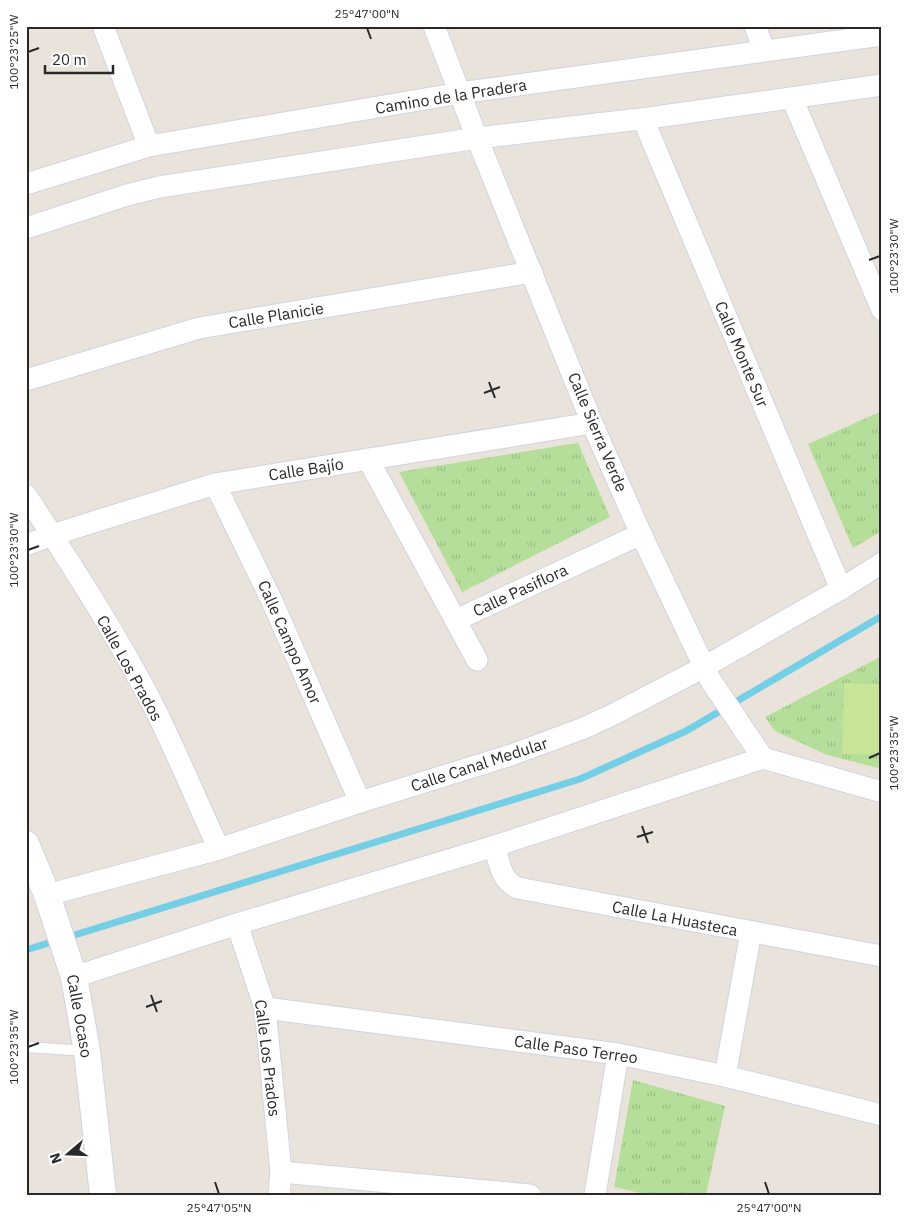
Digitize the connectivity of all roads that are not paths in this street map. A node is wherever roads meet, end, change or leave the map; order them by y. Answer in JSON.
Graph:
{"nodes":[{"id":1,"x":103,"y":26,"type":"edge"},
{"id":2,"x":434,"y":26,"type":"edge"},
{"id":3,"x":755,"y":26,"type":"edge"},
{"id":4,"x":882,"y":35,"type":"edge"},
{"id":5,"x":764,"y":50,"type":"junction"},
{"id":6,"x":882,"y":85,"type":"edge"},
{"id":7,"x":460,"y":93,"type":"junction"},
{"id":8,"x":792,"y":98,"type":"junction"},
{"id":9,"x":643,"y":119,"type":"junction"},
{"id":10,"x":478,"y":138,"type":"junction"},
{"id":11,"x":149,"y":146,"type":"junction"},
{"id":12,"x":26,"y":184,"type":"edge"},
{"id":13,"x":26,"y":228,"type":"edge"},
{"id":14,"x":532,"y":272,"type":"junction"},
{"id":15,"x":882,"y":310,"type":"edge"},
{"id":16,"x":26,"y":380,"type":"edge"},
{"id":17,"x":592,"y":423,"type":"junction"},
{"id":18,"x":368,"y":459,"type":"junction"},
{"id":19,"x":215,"y":484,"type":"junction"},
{"id":20,"x":26,"y":495,"type":"edge"},
{"id":21,"x":641,"y":534,"type":"junction"},
{"id":22,"x":52,"y":535,"type":"junction"},
{"id":23,"x":26,"y":545,"type":"edge"},
{"id":24,"x":882,"y":563,"type":"edge"},
{"id":25,"x":841,"y":589,"type":"junction"},
{"id":26,"x":456,"y":620,"type":"junction"},
{"id":27,"x":477,"y":660,"type":"dead end"},
{"id":28,"x":707,"y":674,"type":"junction"},
{"id":29,"x":763,"y":758,"type":"junction"},
{"id":30,"x":882,"y":792,"type":"edge"},
{"id":31,"x":360,"y":802,"type":"junction"},
{"id":32,"x":26,"y":844,"type":"edge"},
{"id":33,"x":494,"y":846,"type":"junction"},
{"id":34,"x":219,"y":849,"type":"junction"},
{"id":35,"x":50,"y":902,"type":"junction"},
{"id":36,"x":237,"y":924,"type":"junction"},
{"id":37,"x":751,"y":932,"type":"junction"},
{"id":38,"x":882,"y":956,"type":"edge"},
{"id":39,"x":71,"y":969,"type":"junction"},
{"id":40,"x":265,"y":1008,"type":"junction"},
{"id":41,"x":26,"y":1047,"type":"edge"},
{"id":42,"x":87,"y":1051,"type":"junction"},
{"id":43,"x":618,"y":1054,"type":"junction"},
{"id":44,"x":725,"y":1076,"type":"junction"},
{"id":45,"x":882,"y":1115,"type":"edge"},
{"id":46,"x":281,"y":1172,"type":"junction"},
{"id":47,"x":104,"y":1195,"type":"edge"},
{"id":48,"x":280,"y":1195,"type":"edge"},
{"id":49,"x":530,"y":1195,"type":"edge"},
{"id":50,"x":594,"y":1195,"type":"edge"}],
"edges":[{"from":1,"to":11,"type":"street"},
{"from":2,"to":7,"type":"street","name":"Calle Sierra Verde"},
{"from":3,"to":5,"type":"street"},
{"from":4,"to":5,"type":"street","name":"Camino de la Pradera"},
{"from":5,"to":7,"type":"street","name":"Camino de la Pradera"},
{"from":6,"to":8,"type":"street"},
{"from":7,"to":10,"type":"street","name":"Calle Sierra Verde"},
{"from":7,"to":11,"type":"street","name":"Camino de la Pradera"},
{"from":8,"to":9,"type":"street"},
{"from":8,"to":15,"type":"street"},
{"from":9,"to":10,"type":"street"},
{"from":9,"to":25,"type":"street","name":"Calle Monte Sur"},
{"from":10,"to":13,"type":"street"},
{"from":10,"to":14,"type":"street","name":"Calle Sierra Verde"},
{"from":11,"to":12,"type":"street","name":"Camino de la Pradera"},
{"from":14,"to":16,"type":"street","name":"Calle Planicie"},
{"from":14,"to":17,"type":"street","name":"Calle Sierra Verde"},
{"from":17,"to":18,"type":"street","name":"Calle Bajío"},
{"from":17,"to":21,"type":"street","name":"Calle Sierra Verde"},
{"from":18,"to":19,"type":"street","name":"Calle Bajío"},
{"from":18,"to":26,"type":"street","name":"Calle Pasiflora"},
{"from":19,"to":22,"type":"street","name":"Calle Bajío"},
{"from":19,"to":31,"type":"street","name":"Calle Campo Amor"},
{"from":20,"to":22,"type":"street","name":"Calle Los Prados"},
{"from":21,"to":26,"type":"street","name":"Calle Pasiflora"},
{"from":21,"to":28,"type":"street","name":"Calle Sierra Verde"},
{"from":22,"to":23,"type":"street","name":"Calle Bajío"},
{"from":22,"to":34,"type":"street","name":"Calle Los Prados"},
{"from":24,"to":25,"type":"street","name":"Calle Canal Medular"},
{"from":25,"to":28,"type":"street","name":"Calle Canal Medular"},
{"from":26,"to":27,"type":"street"},
{"from":28,"to":29,"type":"street","name":"Calle Sierra Verde"},
{"from":28,"to":31,"type":"street","name":"Calle Canal Medular"},
{"from":29,"to":30,"type":"street"},
{"from":29,"to":33,"type":"street"},
{"from":31,"to":34,"type":"street","name":"Calle Canal Medular"},
{"from":32,"to":35,"type":"street","name":"Calle Ocaso"},
{"from":33,"to":36,"type":"street"},
{"from":33,"to":37,"type":"street","name":"Calle La Huasteca"},
{"from":34,"to":35,"type":"street","name":"Calle Canal Medular"},
{"from":35,"to":39,"type":"street","name":"Calle Ocaso"},
{"from":36,"to":39,"type":"street"},
{"from":36,"to":40,"type":"street","name":"Calle Los Prados"},
{"from":37,"to":38,"type":"street","name":"Calle La Huasteca"},
{"from":37,"to":44,"type":"street"},
{"from":39,"to":42,"type":"street","name":"Calle Ocaso"},
{"from":40,"to":43,"type":"street","name":"Calle Paso Terreo"},
{"from":40,"to":46,"type":"street","name":"Calle Los Prados"},
{"from":41,"to":42,"type":"lane"},
{"from":42,"to":47,"type":"street","name":"Calle Ocaso"},
{"from":43,"to":44,"type":"street","name":"Calle Paso Terreo"},
{"from":43,"to":50,"type":"street"},
{"from":44,"to":45,"type":"street","name":"Calle Paso Terreo"},
{"from":46,"to":48,"type":"street","name":"Calle Los Prados"},
{"from":46,"to":49,"type":"street"}]}
